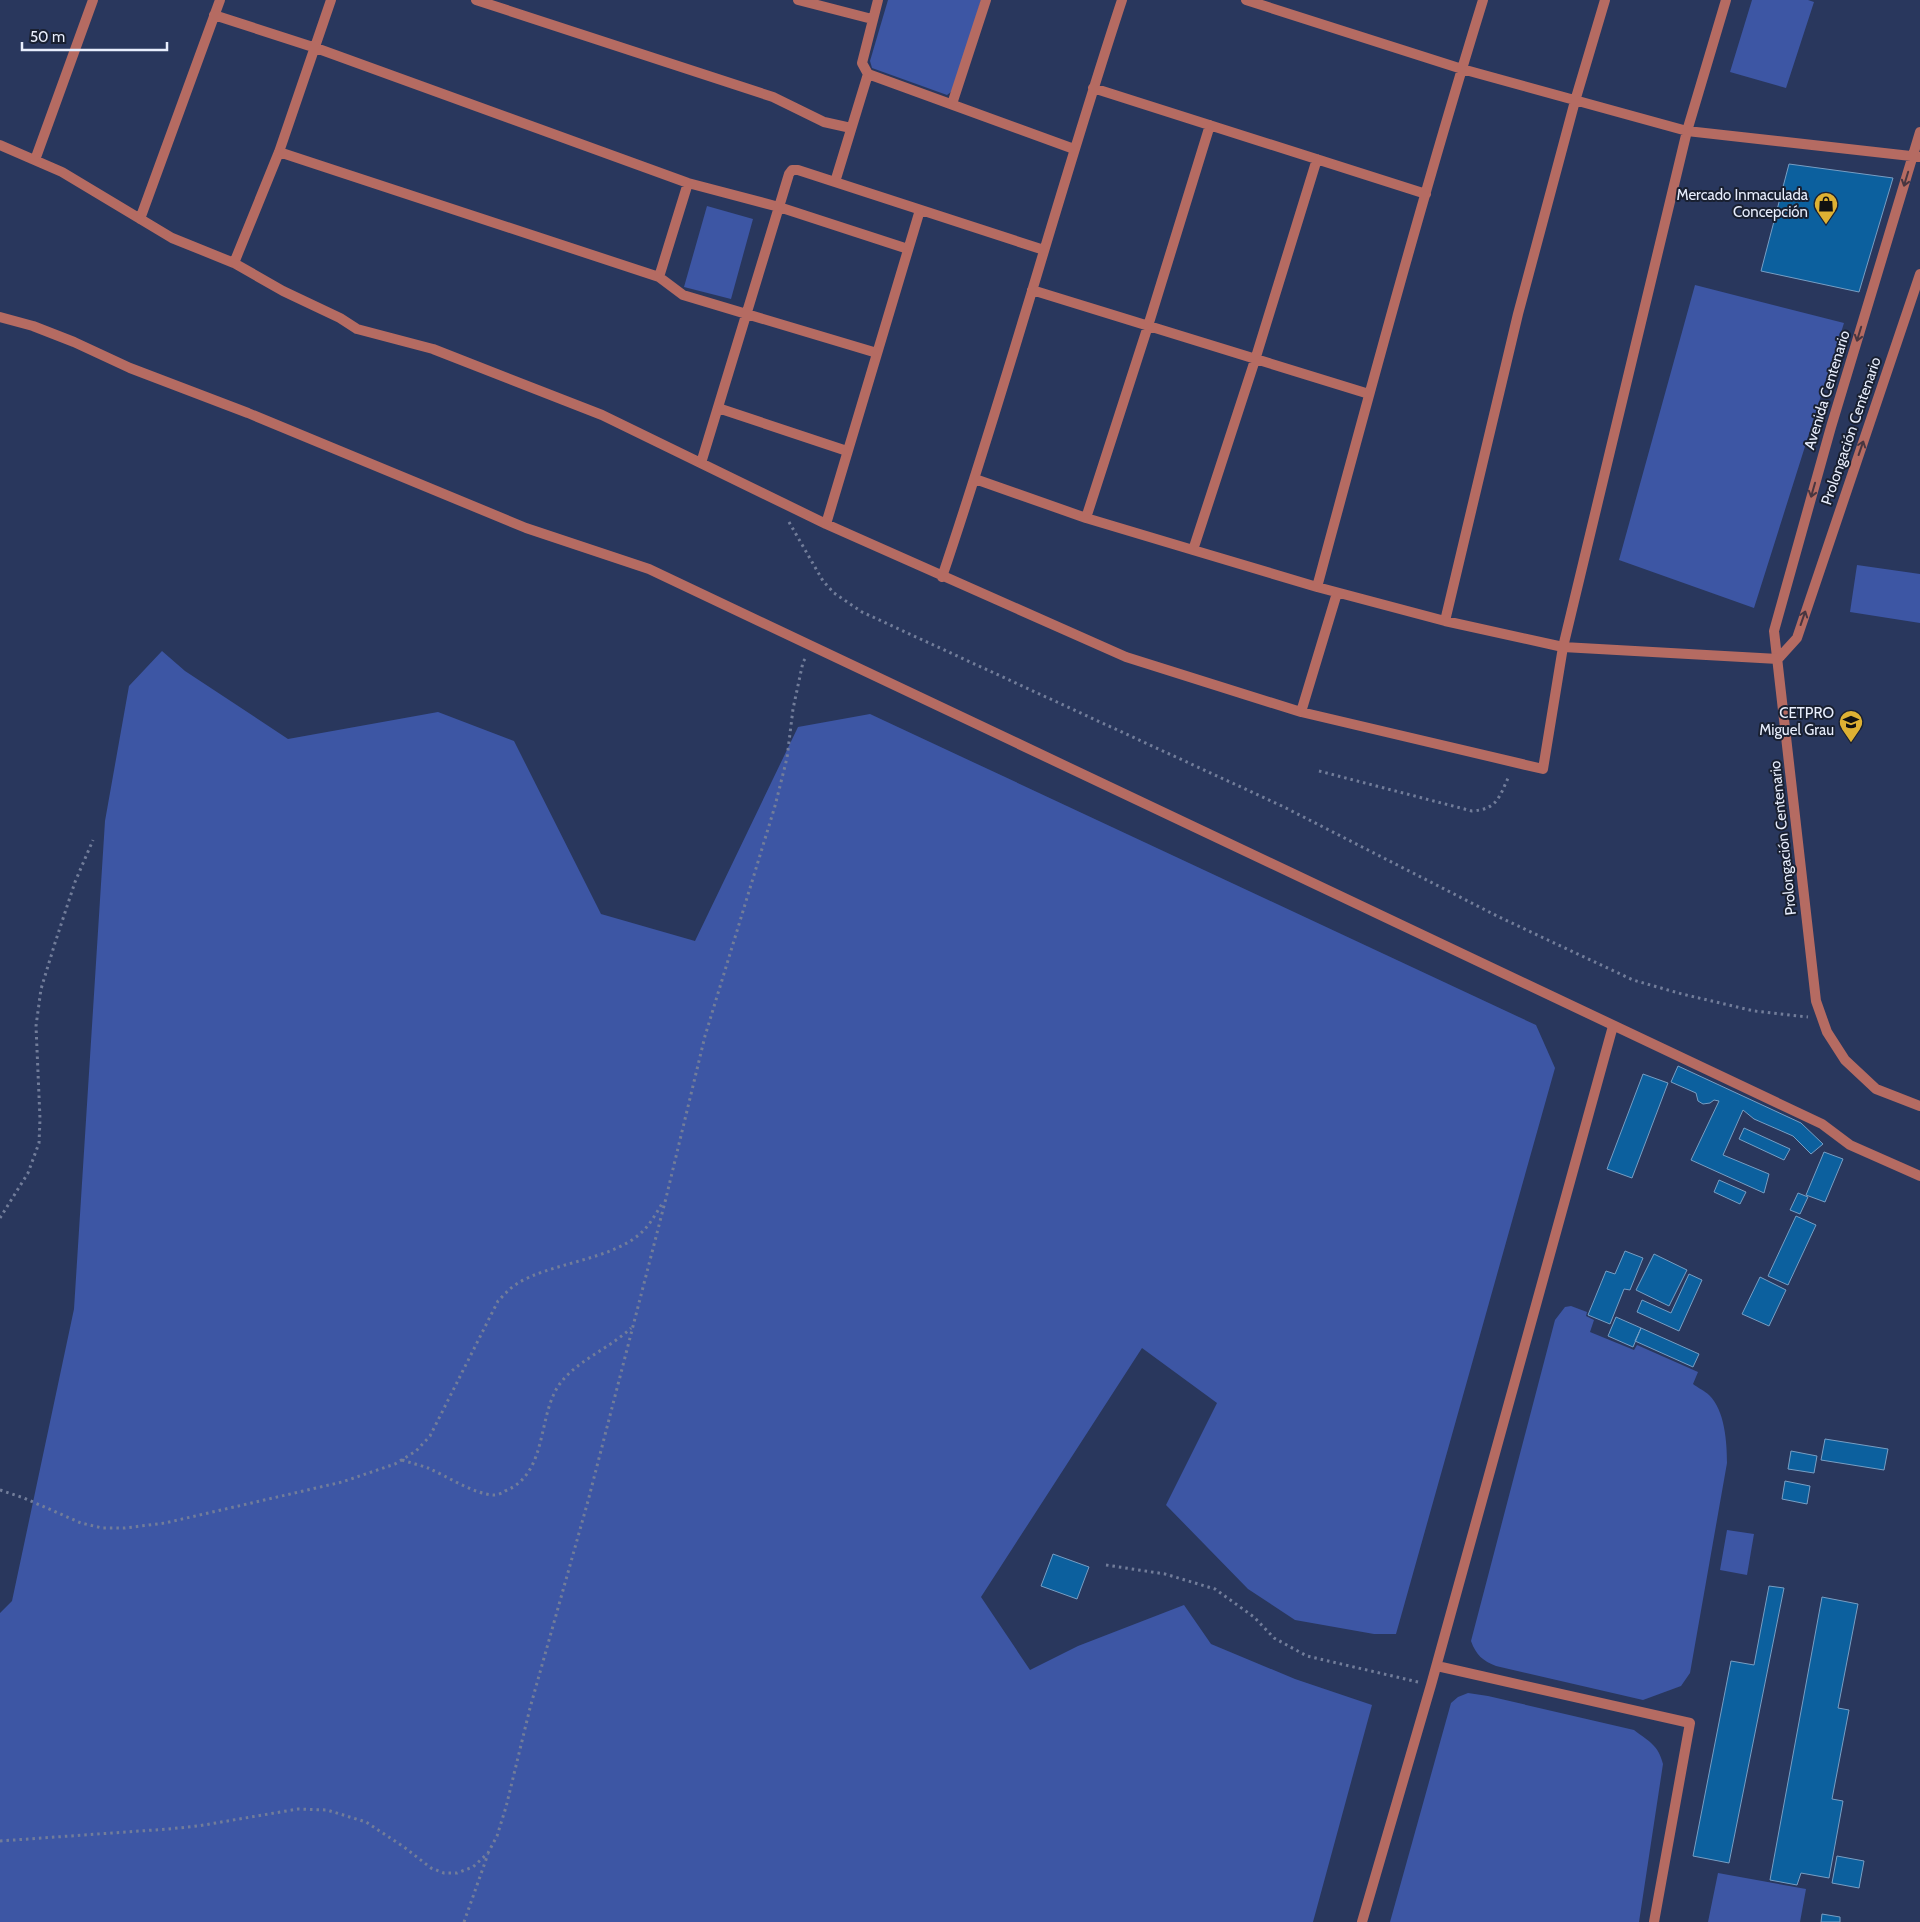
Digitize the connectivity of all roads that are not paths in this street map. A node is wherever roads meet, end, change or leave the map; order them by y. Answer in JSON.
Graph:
{"nodes":[{"id":1,"x":93,"y":0,"type":"edge"},
{"id":2,"x":220,"y":0,"type":"edge"},
{"id":3,"x":331,"y":0,"type":"edge"},
{"id":4,"x":476,"y":0,"type":"edge"},
{"id":5,"x":798,"y":0,"type":"edge"},
{"id":6,"x":878,"y":0,"type":"edge"},
{"id":7,"x":986,"y":0,"type":"edge"},
{"id":8,"x":1122,"y":0,"type":"edge"},
{"id":9,"x":1246,"y":0,"type":"edge"},
{"id":10,"x":1483,"y":0,"type":"edge"},
{"id":11,"x":1605,"y":0,"type":"edge"},
{"id":12,"x":1726,"y":0,"type":"edge"},
{"id":13,"x":214,"y":14,"type":"junction"},
{"id":14,"x":872,"y":19,"type":"junction"},
{"id":15,"x":316,"y":48,"type":"junction"},
{"id":16,"x":1462,"y":69,"type":"junction"},
{"id":17,"x":868,"y":74,"type":"junction"},
{"id":18,"x":1093,"y":88,"type":"junction"},
{"id":19,"x":1575,"y":101,"type":"junction"},
{"id":20,"x":952,"y":104,"type":"junction"},
{"id":21,"x":1210,"y":124,"type":"junction"},
{"id":22,"x":851,"y":128,"type":"junction"},
{"id":23,"x":1687,"y":131,"type":"junction"},
{"id":24,"x":1920,"y":132,"type":"edge"},
{"id":25,"x":0,"y":145,"type":"edge"},
{"id":26,"x":1074,"y":149,"type":"junction"},
{"id":27,"x":279,"y":152,"type":"junction"},
{"id":28,"x":1916,"y":156,"type":"edge"},
{"id":29,"x":1317,"y":159,"type":"junction"},
{"id":30,"x":35,"y":160,"type":"junction"},
{"id":31,"x":834,"y":182,"type":"junction"},
{"id":32,"x":688,"y":183,"type":"junction"},
{"id":33,"x":1426,"y":194,"type":"junction"},
{"id":34,"x":779,"y":207,"type":"junction"},
{"id":35,"x":920,"y":210,"type":"junction"},
{"id":36,"x":140,"y":220,"type":"junction"},
{"id":37,"x":908,"y":249,"type":"junction"},
{"id":38,"x":1044,"y":250,"type":"junction"},
{"id":39,"x":234,"y":263,"type":"junction"},
{"id":40,"x":1920,"y":274,"type":"edge"},
{"id":41,"x":659,"y":277,"type":"junction"},
{"id":42,"x":1032,"y":290,"type":"junction"},
{"id":43,"x":748,"y":313,"type":"junction"},
{"id":44,"x":0,"y":317,"type":"edge"},
{"id":45,"x":1148,"y":326,"type":"junction"},
{"id":46,"x":877,"y":353,"type":"junction"},
{"id":47,"x":1255,"y":360,"type":"junction"},
{"id":48,"x":1369,"y":394,"type":"junction"},
{"id":49,"x":718,"y":408,"type":"junction"},
{"id":50,"x":848,"y":451,"type":"junction"},
{"id":51,"x":701,"y":463,"type":"junction"},
{"id":52,"x":975,"y":479,"type":"junction"},
{"id":53,"x":1086,"y":518,"type":"junction"},
{"id":54,"x":826,"y":524,"type":"junction"},
{"id":55,"x":1193,"y":550,"type":"junction"},
{"id":56,"x":942,"y":577,"type":"junction"},
{"id":57,"x":1317,"y":587,"type":"junction"},
{"id":58,"x":1336,"y":592,"type":"junction"},
{"id":59,"x":1445,"y":621,"type":"junction"},
{"id":60,"x":1563,"y":647,"type":"junction"},
{"id":61,"x":1778,"y":659,"type":"junction"},
{"id":62,"x":1300,"y":712,"type":"junction"},
{"id":63,"x":1613,"y":1026,"type":"junction"},
{"id":64,"x":1920,"y":1106,"type":"edge"},
{"id":65,"x":1920,"y":1176,"type":"edge"},
{"id":66,"x":1437,"y":1666,"type":"junction"},
{"id":67,"x":1362,"y":1922,"type":"edge"},
{"id":68,"x":1654,"y":1922,"type":"edge"}],
"edges":[{"from":1,"to":30,"type":"street"},
{"from":2,"to":13,"type":"street"},
{"from":3,"to":15,"type":"street"},
{"from":4,"to":22,"type":"street"},
{"from":5,"to":14,"type":"street"},
{"from":6,"to":14,"type":"street"},
{"from":7,"to":20,"type":"street"},
{"from":8,"to":18,"type":"street"},
{"from":9,"to":16,"type":"street"},
{"from":10,"to":16,"type":"street"},
{"from":11,"to":19,"type":"street"},
{"from":12,"to":23,"type":"street"},
{"from":13,"to":15,"type":"street"},
{"from":13,"to":36,"type":"street"},
{"from":14,"to":17,"type":"street"},
{"from":15,"to":27,"type":"street"},
{"from":15,"to":32,"type":"street"},
{"from":16,"to":19,"type":"street"},
{"from":16,"to":33,"type":"street"},
{"from":17,"to":20,"type":"street"},
{"from":17,"to":22,"type":"street"},
{"from":18,"to":21,"type":"street"},
{"from":18,"to":26,"type":"street"},
{"from":19,"to":23,"type":"street"},
{"from":19,"to":59,"type":"street"},
{"from":20,"to":26,"type":"street"},
{"from":21,"to":29,"type":"street"},
{"from":21,"to":45,"type":"street"},
{"from":22,"to":31,"type":"street"},
{"from":23,"to":28,"type":"street"},
{"from":23,"to":60,"type":"street"},
{"from":24,"to":28,"type":"street","name":"Avenida Centenario"},
{"from":25,"to":30,"type":"street"},
{"from":26,"to":38,"type":"street"},
{"from":27,"to":39,"type":"street"},
{"from":27,"to":41,"type":"street"},
{"from":28,"to":61,"type":"street","name":"Avenida Centenario","one_way":true},
{"from":29,"to":33,"type":"street"},
{"from":29,"to":47,"type":"street"},
{"from":30,"to":36,"type":"street"},
{"from":31,"to":34,"type":"street"},
{"from":31,"to":35,"type":"street"},
{"from":32,"to":34,"type":"street"},
{"from":32,"to":41,"type":"street"},
{"from":33,"to":48,"type":"street"},
{"from":34,"to":37,"type":"street"},
{"from":34,"to":43,"type":"street"},
{"from":35,"to":37,"type":"street"},
{"from":35,"to":38,"type":"street"},
{"from":36,"to":39,"type":"street"},
{"from":37,"to":46,"type":"street"},
{"from":38,"to":42,"type":"street"},
{"from":39,"to":51,"type":"street"},
{"from":61,"to":40,"type":"street","name":"Prolongación Centenario","one_way":true},
{"from":41,"to":43,"type":"street"},
{"from":42,"to":45,"type":"street"},
{"from":42,"to":52,"type":"street"},
{"from":43,"to":46,"type":"street"},
{"from":43,"to":49,"type":"street"},
{"from":44,"to":63,"type":"street"},
{"from":45,"to":47,"type":"street"},
{"from":45,"to":53,"type":"street"},
{"from":46,"to":50,"type":"street"},
{"from":47,"to":48,"type":"street"},
{"from":47,"to":55,"type":"street"},
{"from":48,"to":57,"type":"street"},
{"from":49,"to":50,"type":"street"},
{"from":49,"to":51,"type":"street"},
{"from":50,"to":54,"type":"street"},
{"from":51,"to":54,"type":"street"},
{"from":52,"to":53,"type":"street"},
{"from":52,"to":56,"type":"street"},
{"from":53,"to":55,"type":"street"},
{"from":54,"to":56,"type":"street"},
{"from":55,"to":57,"type":"street"},
{"from":56,"to":62,"type":"street"},
{"from":57,"to":58,"type":"street"},
{"from":58,"to":59,"type":"street"},
{"from":58,"to":62,"type":"street"},
{"from":59,"to":60,"type":"street"},
{"from":60,"to":61,"type":"street"},
{"from":60,"to":62,"type":"street"},
{"from":61,"to":64,"type":"street","name":"Prolongación Centenario"},
{"from":63,"to":65,"type":"street"},
{"from":63,"to":66,"type":"street"},
{"from":66,"to":67,"type":"street"},
{"from":66,"to":68,"type":"street"}]}
